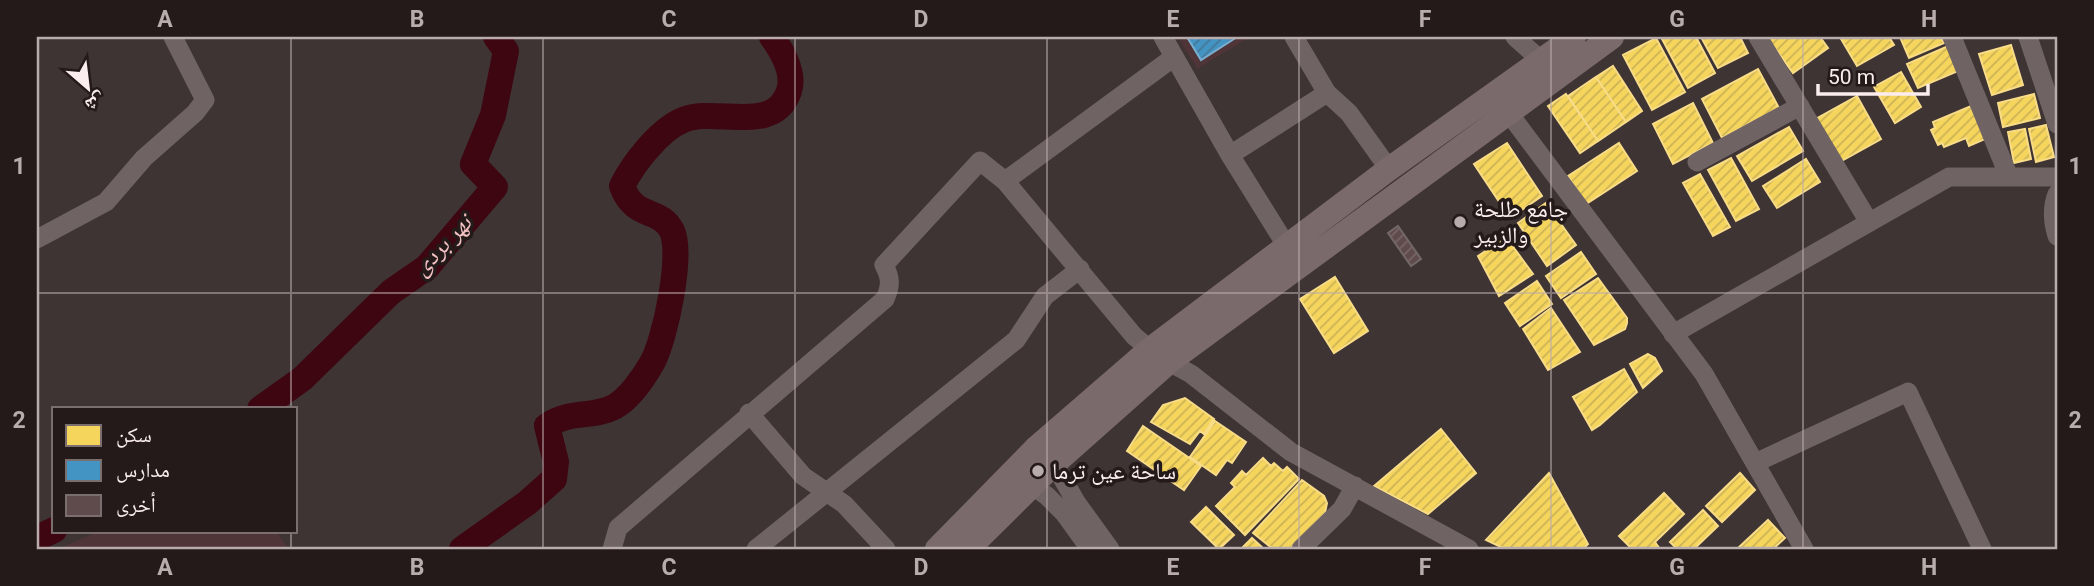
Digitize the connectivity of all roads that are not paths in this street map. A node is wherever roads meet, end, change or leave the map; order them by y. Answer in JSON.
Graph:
{"nodes":[{"id":1,"x":173,"y":37,"type":"edge"},
{"id":2,"x":1163,"y":37,"type":"edge"},
{"id":3,"x":1294,"y":37,"type":"edge"},
{"id":4,"x":1515,"y":37,"type":"edge"},
{"id":5,"x":1574,"y":37,"type":"edge"},
{"id":6,"x":1612,"y":37,"type":"edge"},
{"id":7,"x":1758,"y":37,"type":"edge"},
{"id":8,"x":1952,"y":37,"type":"edge"},
{"id":9,"x":2028,"y":37,"type":"edge"},
{"id":10,"x":1174,"y":57,"type":"junction"},
{"id":11,"x":1546,"y":70,"type":"junction"},
{"id":12,"x":1327,"y":93,"type":"junction"},
{"id":13,"x":1800,"y":106,"type":"junction"},
{"id":14,"x":1508,"y":112,"type":"junction"},
{"id":15,"x":2057,"y":124,"type":"edge"},
{"id":16,"x":1230,"y":155,"type":"junction"},
{"id":17,"x":1697,"y":162,"type":"dead end"},
{"id":18,"x":1389,"y":169,"type":"junction"},
{"id":19,"x":2009,"y":177,"type":"junction"},
{"id":20,"x":2057,"y":177,"type":"edge"},
{"id":21,"x":1005,"y":181,"type":"junction"},
{"id":22,"x":2057,"y":194,"type":"edge"},
{"id":23,"x":1869,"y":222,"type":"junction"},
{"id":24,"x":2057,"y":236,"type":"edge"},
{"id":25,"x":37,"y":239,"type":"edge"},
{"id":26,"x":1286,"y":245,"type":"junction"},
{"id":27,"x":1080,"y":269,"type":"junction"},
{"id":28,"x":1673,"y":334,"type":"junction"},
{"id":29,"x":1159,"y":356,"type":"junction"},
{"id":30,"x":749,"y":413,"type":"junction"},
{"id":31,"x":1046,"y":455,"type":"junction"},
{"id":32,"x":1755,"y":463,"type":"junction"},
{"id":33,"x":1024,"y":476,"type":"junction"},
{"id":34,"x":1355,"y":486,"type":"junction"},
{"id":35,"x":826,"y":491,"type":"junction"},
{"id":36,"x":612,"y":549,"type":"edge"},
{"id":37,"x":755,"y":549,"type":"edge"},
{"id":38,"x":886,"y":549,"type":"edge"},
{"id":39,"x":937,"y":549,"type":"edge"},
{"id":40,"x":968,"y":549,"type":"edge"},
{"id":41,"x":1090,"y":549,"type":"edge"},
{"id":42,"x":1110,"y":549,"type":"edge"},
{"id":43,"x":1301,"y":549,"type":"edge"},
{"id":44,"x":1469,"y":549,"type":"edge"},
{"id":45,"x":1804,"y":549,"type":"edge"},
{"id":46,"x":1982,"y":549,"type":"edge"}],
"edges":[{"from":1,"to":25,"type":"street"},
{"from":2,"to":10,"type":"street"},
{"from":3,"to":12,"type":"street"},
{"from":4,"to":11,"type":"street"},
{"from":5,"to":11,"type":"main road"},
{"from":6,"to":11,"type":"main road"},
{"from":7,"to":13,"type":"street"},
{"from":8,"to":19,"type":"street"},
{"from":9,"to":15,"type":"street"},
{"from":10,"to":16,"type":"street"},
{"from":10,"to":21,"type":"street"},
{"from":11,"to":14,"type":"main road"},
{"from":11,"to":18,"type":"main road"},
{"from":12,"to":16,"type":"street"},
{"from":12,"to":18,"type":"street"},
{"from":13,"to":17,"type":"street"},
{"from":13,"to":23,"type":"street"},
{"from":14,"to":28,"type":"street"},
{"from":14,"to":29,"type":"main road"},
{"from":16,"to":26,"type":"street"},
{"from":18,"to":26,"type":"main road"},
{"from":19,"to":20,"type":"street"},
{"from":19,"to":23,"type":"street"},
{"from":21,"to":27,"type":"street"},
{"from":21,"to":30,"type":"street"},
{"from":22,"to":24,"type":"street"},
{"from":23,"to":28,"type":"street"},
{"from":26,"to":29,"type":"main road"},
{"from":27,"to":29,"type":"street"},
{"from":27,"to":35,"type":"street"},
{"from":28,"to":32,"type":"street"},
{"from":29,"to":31,"type":"main road"},
{"from":29,"to":34,"type":"street"},
{"from":30,"to":35,"type":"street"},
{"from":30,"to":36,"type":"street"},
{"from":31,"to":33,"type":"main road"},
{"from":31,"to":42,"type":"street"},
{"from":32,"to":45,"type":"street"},
{"from":32,"to":46,"type":"street"},
{"from":33,"to":39,"type":"main road"},
{"from":33,"to":40,"type":"main road"},
{"from":33,"to":41,"type":"street"},
{"from":34,"to":43,"type":"street"},
{"from":34,"to":44,"type":"street"},
{"from":35,"to":37,"type":"street"},
{"from":35,"to":38,"type":"street"}]}
